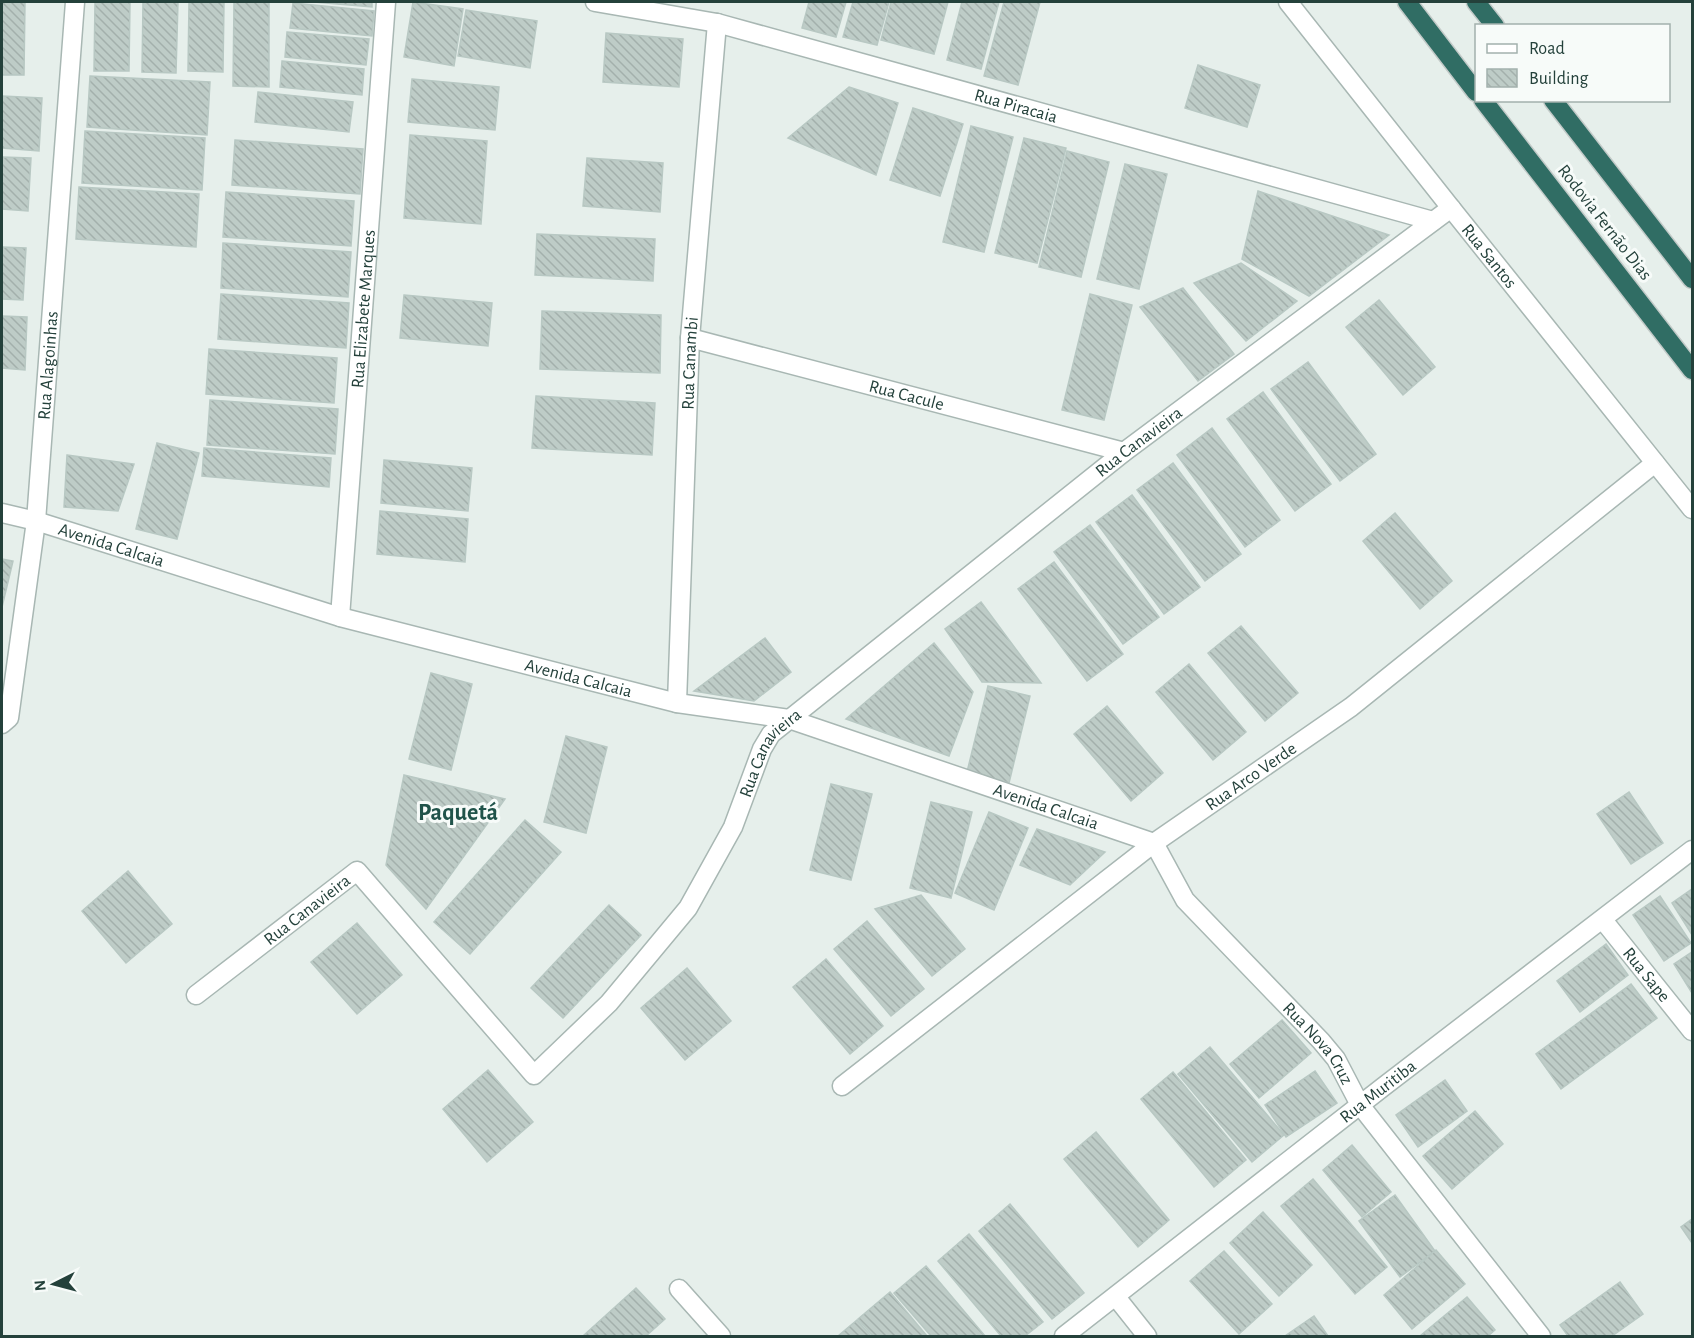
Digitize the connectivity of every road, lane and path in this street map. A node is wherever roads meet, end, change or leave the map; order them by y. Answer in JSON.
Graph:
{"nodes":[{"id":1,"x":75,"y":2,"type":"edge"},
{"id":2,"x":386,"y":2,"type":"edge"},
{"id":3,"x":595,"y":2,"type":"edge"},
{"id":4,"x":1288,"y":2,"type":"edge"},
{"id":5,"x":1407,"y":2,"type":"edge"},
{"id":6,"x":1476,"y":2,"type":"edge"},
{"id":7,"x":717,"y":23,"type":"junction"},
{"id":8,"x":1493,"y":24,"type":"edge"},
{"id":9,"x":1475,"y":91,"type":"edge"},
{"id":10,"x":1486,"y":102,"type":"edge"},
{"id":11,"x":1555,"y":102,"type":"edge"},
{"id":12,"x":1451,"y":208,"type":"junction"},
{"id":13,"x":1434,"y":221,"type":"junction"},
{"id":14,"x":1692,"y":279,"type":"edge"},
{"id":15,"x":690,"y":338,"type":"junction"},
{"id":16,"x":1692,"y":370,"type":"edge"},
{"id":17,"x":1124,"y":452,"type":"junction"},
{"id":18,"x":1655,"y":463,"type":"junction"},
{"id":19,"x":1692,"y":509,"type":"edge"},
{"id":20,"x":2,"y":513,"type":"edge"},
{"id":21,"x":36,"y":521,"type":"junction"},
{"id":22,"x":340,"y":617,"type":"junction"},
{"id":23,"x":677,"y":703,"type":"junction"},
{"id":24,"x":789,"y":719,"type":"junction"},
{"id":25,"x":2,"y":724,"type":"edge"},
{"id":26,"x":1154,"y":843,"type":"junction"},
{"id":27,"x":1692,"y":850,"type":"edge"},
{"id":28,"x":1603,"y":920,"type":"junction"},
{"id":29,"x":196,"y":995,"type":"dead end"},
{"id":30,"x":1692,"y":1030,"type":"edge"},
{"id":31,"x":842,"y":1086,"type":"dead end"},
{"id":32,"x":1360,"y":1106,"type":"junction"},
{"id":33,"x":680,"y":1289,"type":"dead end"},
{"id":34,"x":1116,"y":1297,"type":"junction"},
{"id":35,"x":721,"y":1336,"type":"edge"},
{"id":36,"x":1064,"y":1336,"type":"edge"},
{"id":37,"x":1147,"y":1336,"type":"edge"},
{"id":38,"x":1541,"y":1336,"type":"edge"}],
"edges":[{"from":1,"to":21,"type":"street","name":"Rua Alagoinhas"},
{"from":2,"to":22,"type":"street","name":"Rua Elizabete Marques"},
{"from":3,"to":7,"type":"street","name":"Rua Piracaia"},
{"from":4,"to":12,"type":"street","name":"Rua Santos"},
{"from":5,"to":9,"type":"highway"},
{"from":6,"to":8,"type":"highway"},
{"from":7,"to":13,"type":"street","name":"Rua Piracaia"},
{"from":7,"to":15,"type":"street","name":"Rua Canambi"},
{"from":10,"to":16,"type":"highway","name":"Rodovia Fernão Dias"},
{"from":11,"to":14,"type":"highway","name":"Rodovia Fernão Dias"},
{"from":12,"to":13,"type":"street","name":"Rua Canavieira"},
{"from":12,"to":18,"type":"street","name":"Rua Santos"},
{"from":13,"to":17,"type":"street","name":"Rua Canavieira"},
{"from":15,"to":17,"type":"street","name":"Rua Cacule"},
{"from":15,"to":23,"type":"street","name":"Rua Canambi"},
{"from":17,"to":24,"type":"street","name":"Rua Canavieira"},
{"from":18,"to":19,"type":"street","name":"Rua Santos"},
{"from":18,"to":26,"type":"street","name":"Rua Arco Verde"},
{"from":20,"to":21,"type":"street","name":"Avenida Calcaia"},
{"from":21,"to":22,"type":"street","name":"Avenida Calcaia"},
{"from":21,"to":25,"type":"street","name":"Rua Alagoinhas"},
{"from":22,"to":23,"type":"street","name":"Avenida Calcaia"},
{"from":23,"to":24,"type":"street","name":"Avenida Calcaia"},
{"from":24,"to":26,"type":"street","name":"Avenida Calcaia"},
{"from":24,"to":29,"type":"street","name":"Rua Canavieira"},
{"from":26,"to":31,"type":"street","name":"Rua Arco Verde"},
{"from":26,"to":32,"type":"street","name":"Rua Nova Cruz"},
{"from":27,"to":28,"type":"street","name":"Rua Muritiba"},
{"from":28,"to":30,"type":"street","name":"Rua Sape"},
{"from":28,"to":32,"type":"street","name":"Rua Muritiba"},
{"from":32,"to":34,"type":"street","name":"Rua Muritiba"},
{"from":32,"to":38,"type":"street","name":"Rua Nova Cruz"},
{"from":33,"to":35,"type":"street"},
{"from":34,"to":36,"type":"street","name":"Rua Muritiba"},
{"from":34,"to":37,"type":"street"}]}
